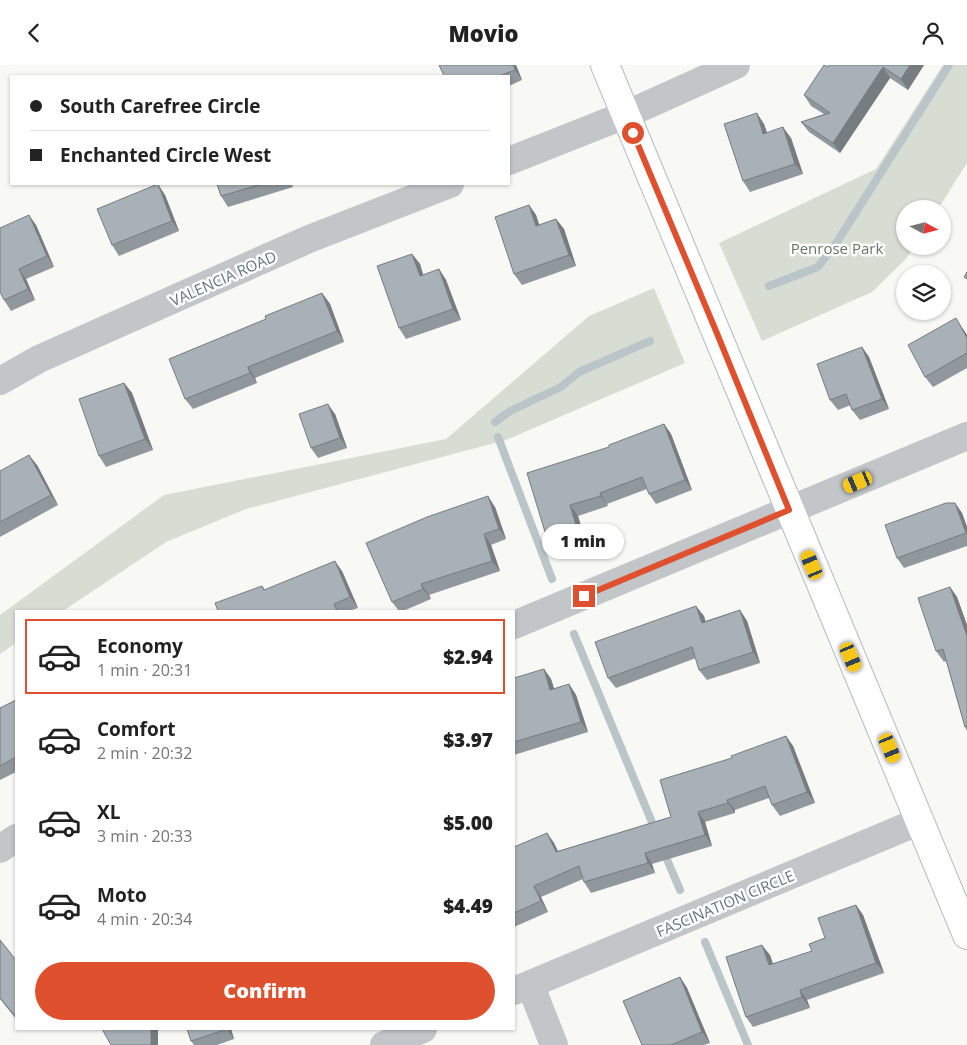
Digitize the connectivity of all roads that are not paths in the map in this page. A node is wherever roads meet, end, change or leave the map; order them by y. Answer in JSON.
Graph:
{"nodes":[{"id":1,"x":605,"y":65,"type":"edge"},
{"id":2,"x":736,"y":65,"type":"edge"},
{"id":3,"x":625,"y":115,"type":"junction"},
{"id":4,"x":510,"y":161,"type":"edge"},
{"id":5,"x":447,"y":185,"type":"edge"},
{"id":6,"x":0,"y":381,"type":"edge"},
{"id":7,"x":967,"y":436,"type":"edge"},
{"id":8,"x":789,"y":510,"type":"junction"},
{"id":9,"x":515,"y":625,"type":"edge"},
{"id":10,"x":920,"y":821,"type":"junction"},
{"id":11,"x":15,"y":839,"type":"edge"},
{"id":12,"x":0,"y":849,"type":"edge"},
{"id":13,"x":964,"y":921,"type":"edge"},
{"id":14,"x":522,"y":987,"type":"edge"},
{"id":15,"x":421,"y":1030,"type":"edge"},
{"id":16,"x":384,"y":1045,"type":"edge"},
{"id":17,"x":554,"y":1045,"type":"edge"}],
"edges":[{"from":1,"to":3,"type":"main road"},
{"from":2,"to":3,"type":"street"},
{"from":3,"to":4,"type":"street"},
{"from":3,"to":8,"type":"main road"},
{"from":5,"to":6,"type":"street","name":"VALENCIA ROAD"},
{"from":7,"to":8,"type":"street"},
{"from":8,"to":9,"type":"street"},
{"from":8,"to":10,"type":"main road"},
{"from":10,"to":13,"type":"main road"},
{"from":10,"to":14,"type":"street","name":"FASCINATION CIRCLE"},
{"from":11,"to":12,"type":"street"},
{"from":14,"to":17,"type":"street","name":"FASCINATION CIRCLE"},
{"from":15,"to":16,"type":"street"}]}
